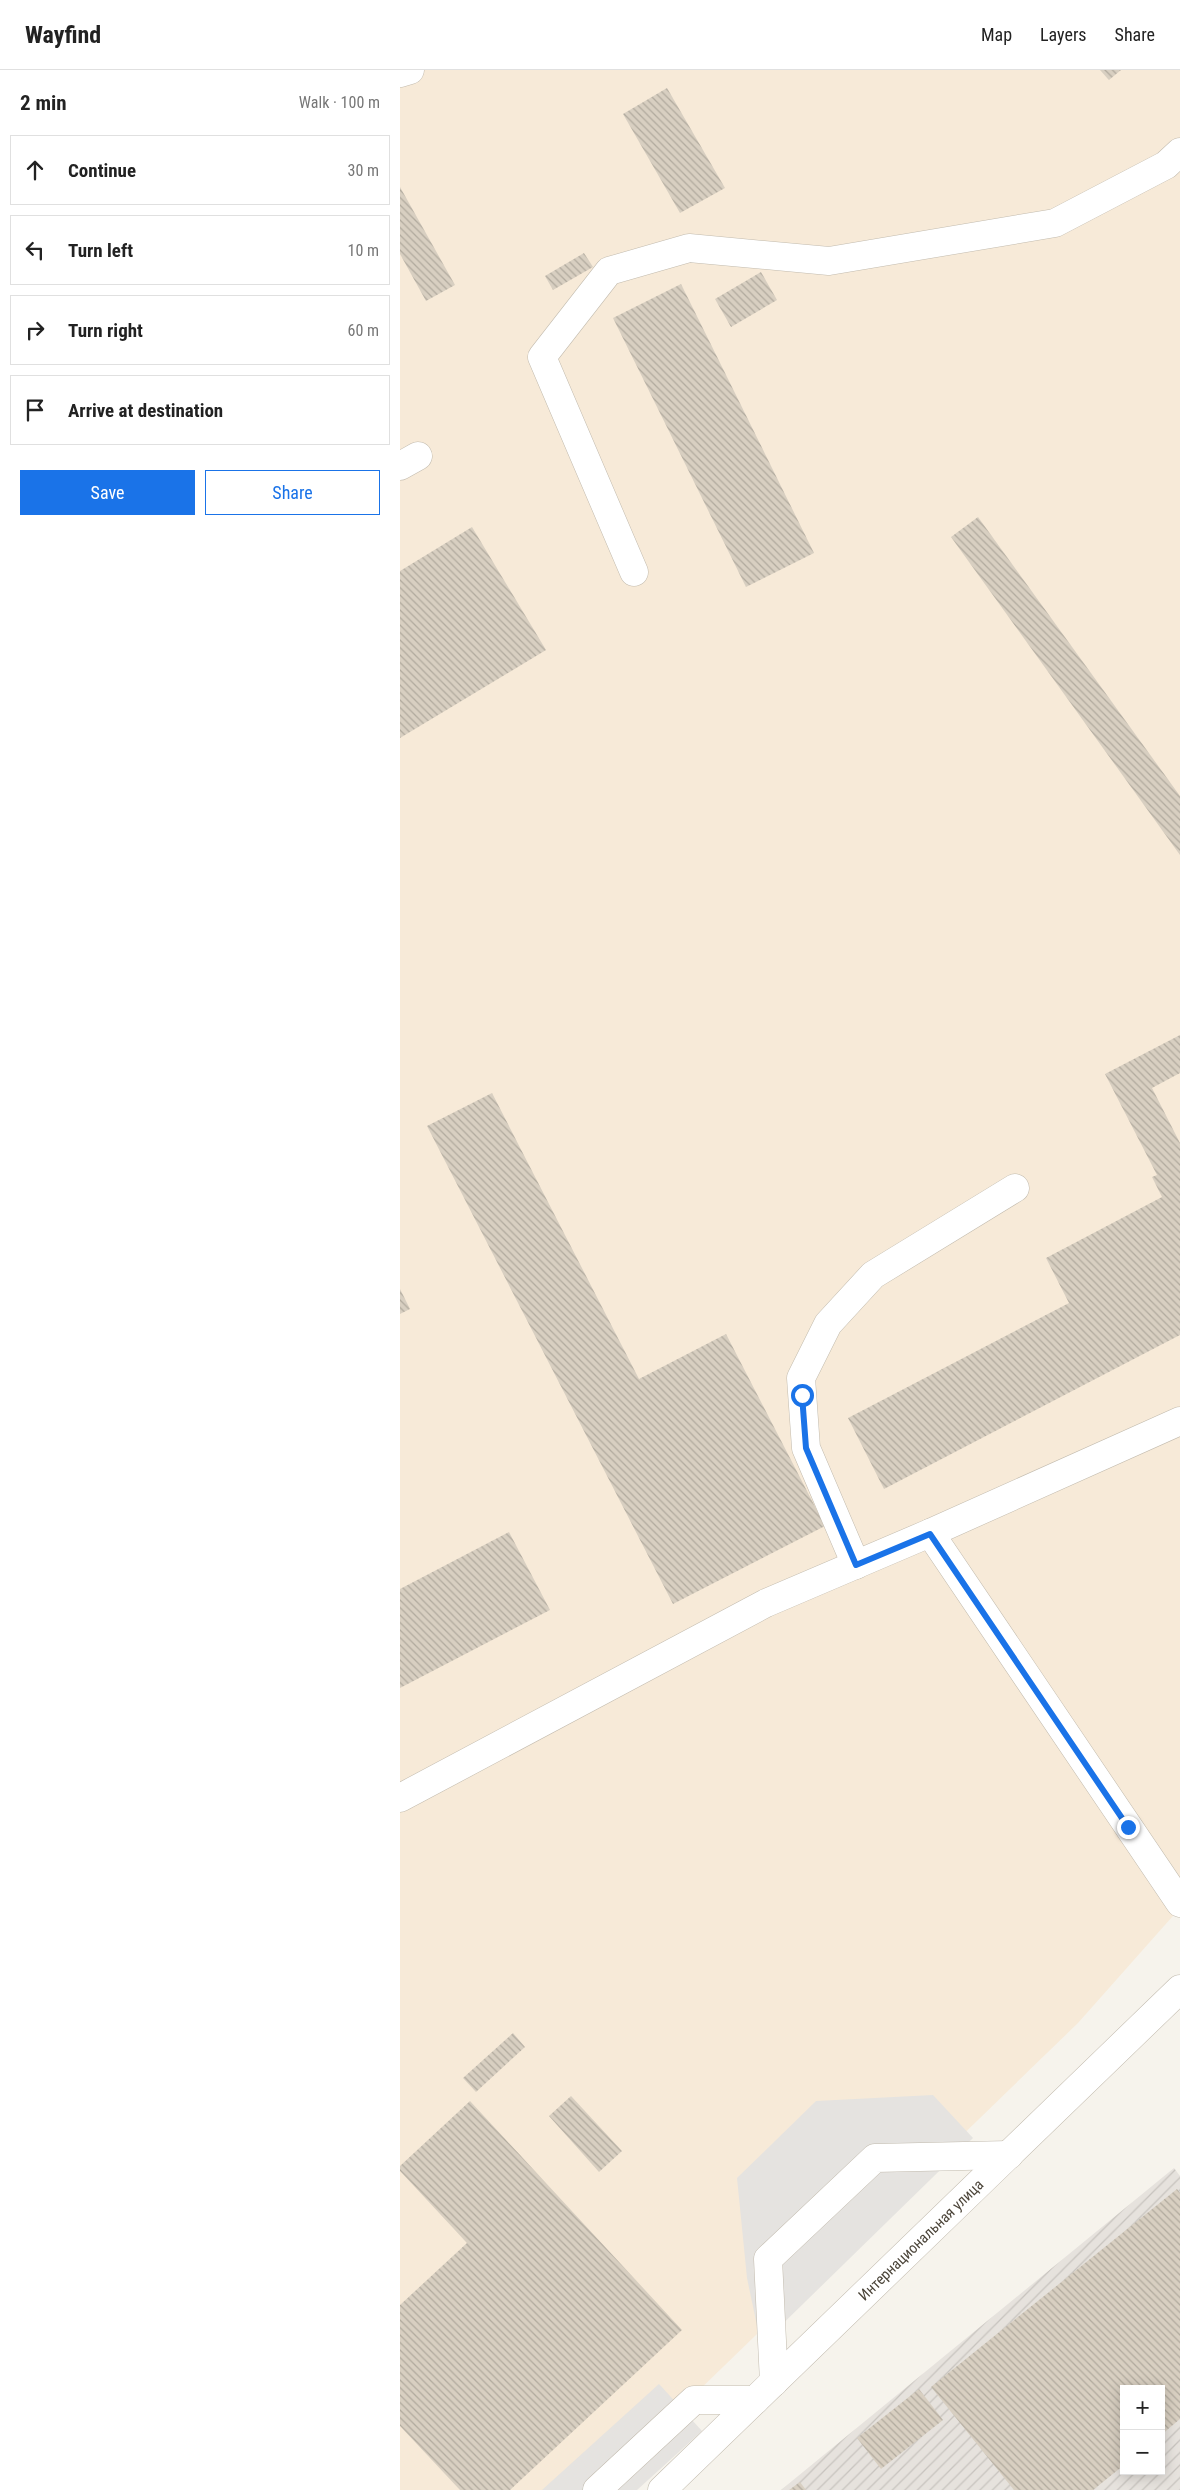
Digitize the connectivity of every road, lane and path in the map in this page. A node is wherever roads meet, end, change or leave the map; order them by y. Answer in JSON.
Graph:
{"nodes":[{"id":1,"x":410,"y":70,"type":"edge"},
{"id":2,"x":400,"y":74,"type":"edge"},
{"id":3,"x":1180,"y":152,"type":"edge"},
{"id":4,"x":634,"y":572,"type":"dead end"},
{"id":5,"x":1015,"y":1188,"type":"dead end"},
{"id":6,"x":1180,"y":1421,"type":"edge"},
{"id":7,"x":930,"y":1534,"type":"junction"},
{"id":8,"x":856,"y":1565,"type":"junction"},
{"id":9,"x":400,"y":1798,"type":"edge"},
{"id":10,"x":1180,"y":1903,"type":"edge"},
{"id":11,"x":1180,"y":1989,"type":"edge"},
{"id":12,"x":1009,"y":2155,"type":"junction"},
{"id":13,"x":764,"y":2391,"type":"junction"},
{"id":14,"x":597,"y":2490,"type":"edge"},
{"id":15,"x":662,"y":2490,"type":"edge"}],
"edges":[{"from":1,"to":2,"type":"street"},
{"from":3,"to":4,"type":"street"},
{"from":5,"to":8,"type":"street"},
{"from":6,"to":7,"type":"street"},
{"from":7,"to":8,"type":"street"},
{"from":7,"to":10,"type":"street"},
{"from":8,"to":9,"type":"street"},
{"from":11,"to":12,"type":"street","name":"Интернациональная улица"},
{"from":12,"to":13,"type":"street","name":"Интернациональная улица"},
{"from":12,"to":13,"type":"street"},
{"from":13,"to":14,"type":"street"},
{"from":13,"to":15,"type":"street","name":"Интернациональная улица"}]}
